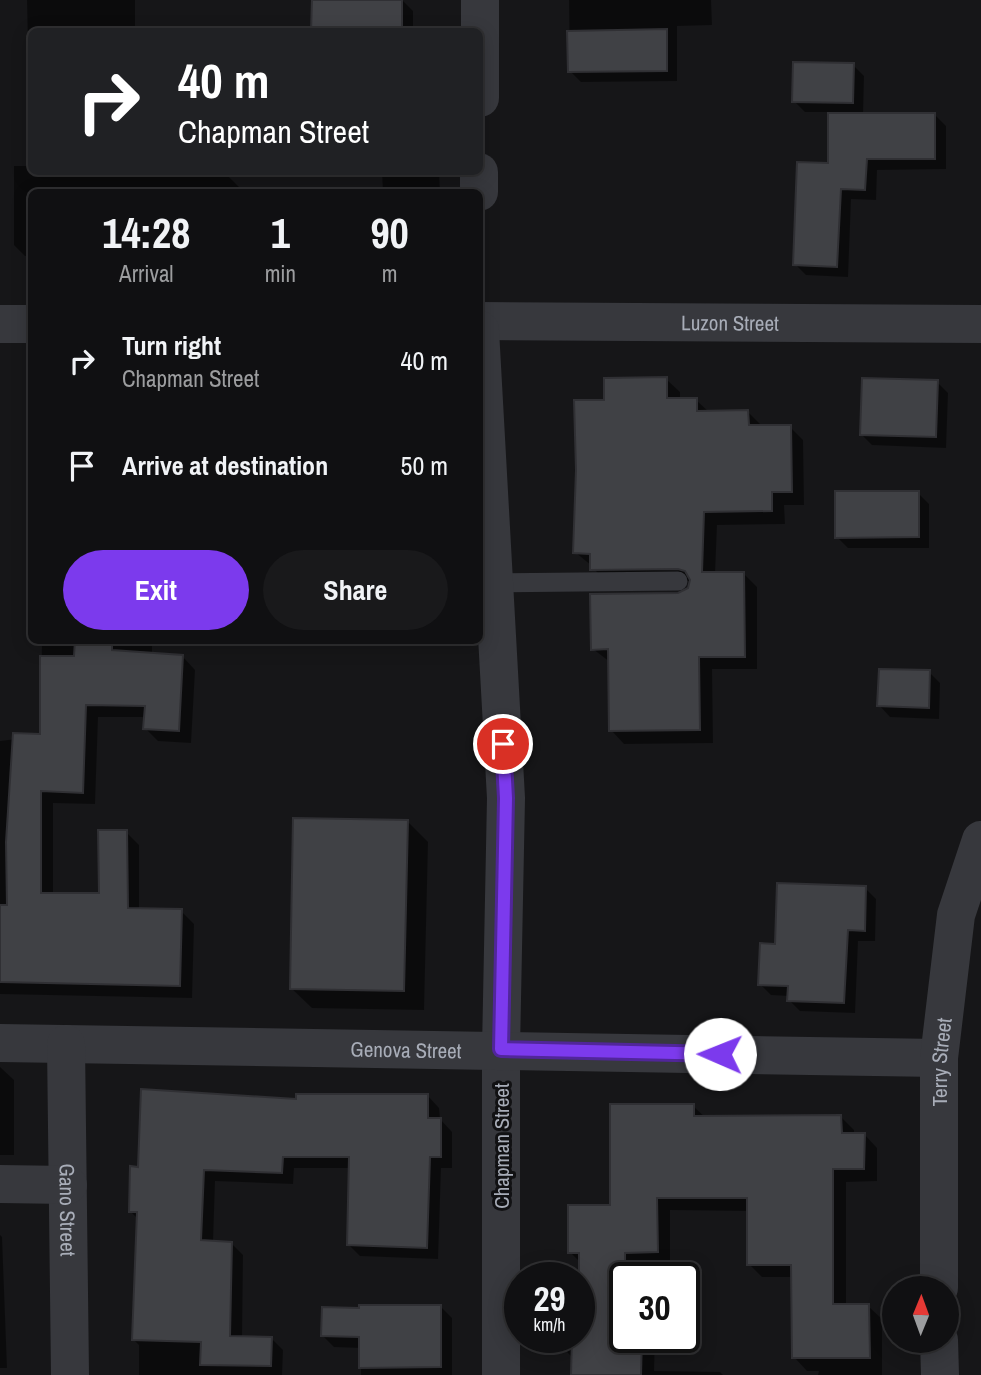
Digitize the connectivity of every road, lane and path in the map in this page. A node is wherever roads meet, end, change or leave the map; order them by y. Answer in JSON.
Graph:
{"nodes":[{"id":1,"x":480,"y":0,"type":"edge"},
{"id":2,"x":480,"y":28,"type":"edge"},
{"id":3,"x":483,"y":321,"type":"edge"},
{"id":4,"x":0,"y":324,"type":"edge"},
{"id":5,"x":28,"y":324,"type":"edge"},
{"id":6,"x":981,"y":324,"type":"edge"},
{"id":7,"x":483,"y":388,"type":"edge"},
{"id":8,"x":678,"y":581,"type":"dead end"},
{"id":9,"x":493,"y":583,"type":"junction"},
{"id":10,"x":981,"y":841,"type":"edge"},
{"id":11,"x":0,"y":1043,"type":"edge"},
{"id":12,"x":66,"y":1044,"type":"junction"},
{"id":13,"x":501,"y":1049,"type":"junction"},
{"id":14,"x":939,"y":1058,"type":"junction"},
{"id":15,"x":0,"y":1184,"type":"edge"},
{"id":16,"x":68,"y":1185,"type":"junction"},
{"id":17,"x":939,"y":1276,"type":"edge"},
{"id":18,"x":939,"y":1353,"type":"edge"},
{"id":19,"x":70,"y":1375,"type":"edge"},
{"id":20,"x":501,"y":1375,"type":"edge"},
{"id":21,"x":940,"y":1375,"type":"edge"}],
"edges":[{"from":1,"to":2,"type":"street"},
{"from":3,"to":6,"type":"street","name":"Luzon Street"},
{"from":4,"to":5,"type":"street"},
{"from":7,"to":9,"type":"street","name":"Chapman Street"},
{"from":8,"to":9,"type":"lane"},
{"from":9,"to":13,"type":"street","name":"Chapman Street"},
{"from":10,"to":14,"type":"street","name":"Terry Street"},
{"from":11,"to":12,"type":"street","name":"Genova Street"},
{"from":12,"to":13,"type":"street","name":"Genova Street"},
{"from":12,"to":16,"type":"street","name":"Gano Street"},
{"from":13,"to":14,"type":"street","name":"Genova Street"},
{"from":13,"to":20,"type":"street","name":"Chapman Street"},
{"from":14,"to":17,"type":"street","name":"Terry Street"},
{"from":15,"to":16,"type":"street"},
{"from":16,"to":19,"type":"street","name":"Gano Street"},
{"from":18,"to":21,"type":"street"}]}
